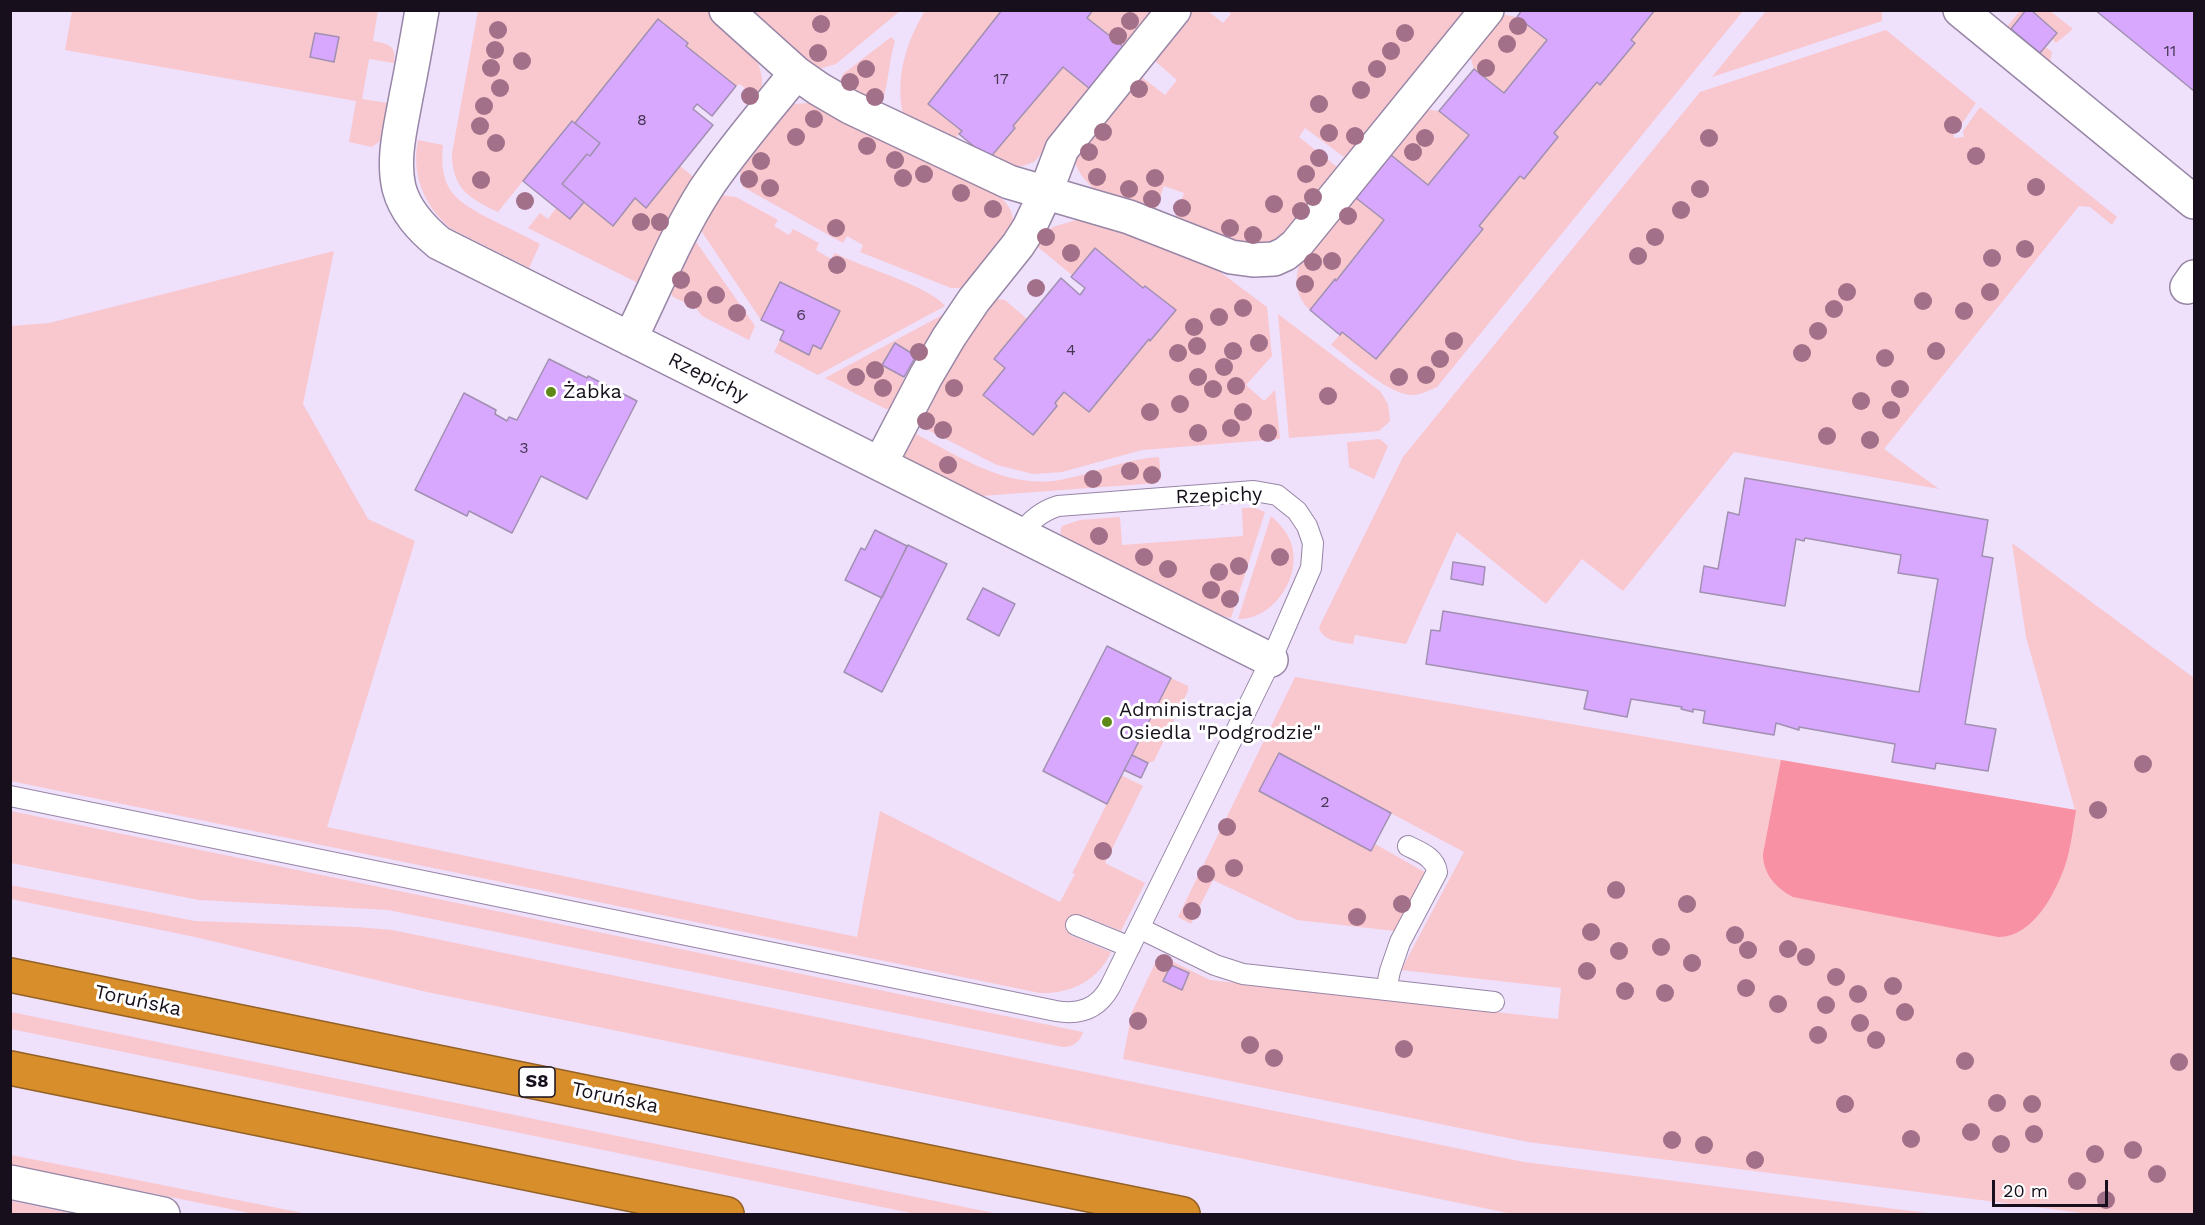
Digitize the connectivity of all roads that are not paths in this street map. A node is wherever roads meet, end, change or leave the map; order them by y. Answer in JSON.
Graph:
{"nodes":[{"id":1,"x":422,"y":10,"type":"edge"},
{"id":2,"x":726,"y":10,"type":"edge"},
{"id":3,"x":1174,"y":10,"type":"edge"},
{"id":4,"x":1487,"y":10,"type":"edge"},
{"id":5,"x":1960,"y":10,"type":"edge"},
{"id":6,"x":796,"y":73,"type":"junction"},
{"id":7,"x":1045,"y":194,"type":"junction"},
{"id":8,"x":2194,"y":202,"type":"edge"},
{"id":9,"x":630,"y":339,"type":"junction"},
{"id":10,"x":880,"y":464,"type":"junction"},
{"id":11,"x":1021,"y":535,"type":"junction"},
{"id":12,"x":1271,"y":660,"type":"junction"},
{"id":13,"x":10,"y":796,"type":"edge"},
{"id":14,"x":1408,"y":846,"type":"dead end"},
{"id":15,"x":1076,"y":925,"type":"dead end"},
{"id":16,"x":1139,"y":928,"type":"junction"},
{"id":17,"x":1130,"y":947,"type":"junction"},
{"id":18,"x":10,"y":975,"type":"edge"},
{"id":19,"x":1386,"y":990,"type":"junction"},
{"id":20,"x":1494,"y":1002,"type":"dead end"},
{"id":21,"x":10,"y":1068,"type":"edge"},
{"id":22,"x":10,"y":1087,"type":"edge"},
{"id":23,"x":278,"y":1122,"type":"junction"},
{"id":24,"x":10,"y":1182,"type":"edge"},
{"id":25,"x":163,"y":1215,"type":"edge"},
{"id":26,"x":727,"y":1215,"type":"edge"},
{"id":27,"x":1184,"y":1215,"type":"edge"}],
"edges":[{"from":1,"to":9,"type":"street","name":"Rzepichy"},
{"from":2,"to":6,"type":"street"},
{"from":3,"to":7,"type":"street"},
{"from":4,"to":7,"type":"street"},
{"from":5,"to":8,"type":"street"},
{"from":6,"to":7,"type":"street"},
{"from":6,"to":9,"type":"street"},
{"from":7,"to":10,"type":"street"},
{"from":9,"to":10,"type":"street","name":"Rzepichy"},
{"from":10,"to":11,"type":"street","name":"Rzepichy"},
{"from":11,"to":12,"type":"street","name":"Rzepichy"},
{"from":11,"to":12,"type":"lane","name":"Rzepichy"},
{"from":12,"to":16,"type":"lane","name":"Rzepichy"},
{"from":13,"to":17,"type":"lane","name":"Rzepichy"},
{"from":14,"to":19,"type":"lane"},
{"from":15,"to":17,"type":"lane"},
{"from":16,"to":17,"type":"lane","name":"Rzepichy"},
{"from":16,"to":19,"type":"lane"},
{"from":18,"to":27,"type":"highway","name":"Toruńska","number":"S8"},
{"from":19,"to":20,"type":"lane"},
{"from":21,"to":23,"type":"highway"},
{"from":22,"to":23,"type":"highway"},
{"from":23,"to":26,"type":"highway"},
{"from":24,"to":25,"type":"street"}]}
